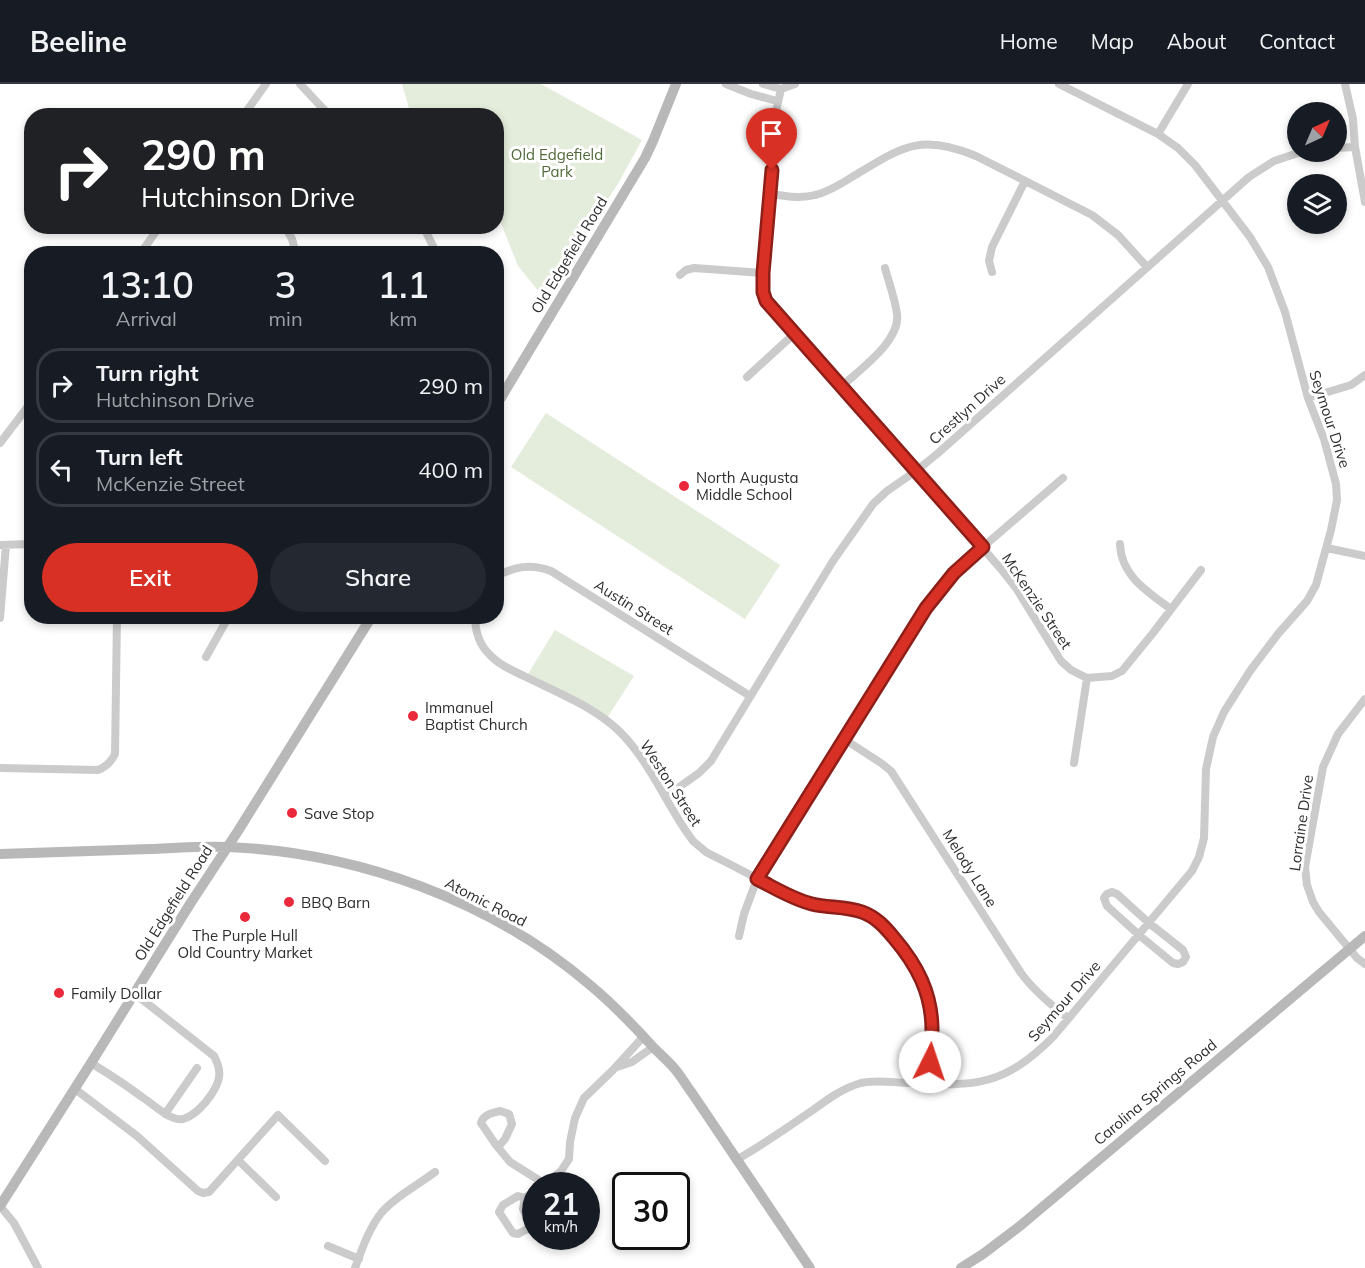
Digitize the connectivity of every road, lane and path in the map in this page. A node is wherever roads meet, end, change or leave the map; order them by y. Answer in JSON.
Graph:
{"nodes":[{"id":1,"x":266,"y":84,"type":"edge"},
{"id":2,"x":300,"y":84,"type":"edge"},
{"id":3,"x":676,"y":84,"type":"edge"},
{"id":4,"x":726,"y":84,"type":"edge"},
{"id":5,"x":763,"y":84,"type":"edge"},
{"id":6,"x":795,"y":84,"type":"edge"},
{"id":7,"x":1059,"y":84,"type":"edge"},
{"id":8,"x":1188,"y":84,"type":"edge"},
{"id":9,"x":1345,"y":84,"type":"edge"},
{"id":10,"x":781,"y":89,"type":"junction"},
{"id":11,"x":777,"y":101,"type":"junction"},
{"id":12,"x":249,"y":108,"type":"edge"},
{"id":13,"x":322,"y":108,"type":"edge"},
{"id":14,"x":1158,"y":134,"type":"junction"},
{"id":15,"x":1347,"y":147,"type":"edge"},
{"id":16,"x":1355,"y":147,"type":"junction"},
{"id":17,"x":1287,"y":155,"type":"edge"},
{"id":18,"x":1025,"y":181,"type":"junction"},
{"id":19,"x":770,"y":194,"type":"junction"},
{"id":20,"x":1223,"y":201,"type":"junction"},
{"id":21,"x":1365,"y":202,"type":"edge"},
{"id":22,"x":1147,"y":267,"type":"junction"},
{"id":23,"x":885,"y":268,"type":"dead end"},
{"id":24,"x":992,"y":272,"type":"dead end"},
{"id":25,"x":763,"y":273,"type":"junction"},
{"id":26,"x":680,"y":274,"type":"dead end"},
{"id":27,"x":794,"y":334,"type":"junction"},
{"id":28,"x":1365,"y":375,"type":"edge"},
{"id":29,"x":747,"y":377,"type":"dead end"},
{"id":30,"x":841,"y":387,"type":"junction"},
{"id":31,"x":504,"y":393,"type":"edge"},
{"id":32,"x":1308,"y":398,"type":"junction"},
{"id":33,"x":24,"y":411,"type":"edge"},
{"id":34,"x":0,"y":443,"type":"edge"},
{"id":35,"x":916,"y":471,"type":"junction"},
{"id":36,"x":1063,"y":478,"type":"dead end"},
{"id":37,"x":24,"y":544,"type":"edge"},
{"id":38,"x":1120,"y":544,"type":"dead end"},
{"id":39,"x":3,"y":545,"type":"edge"},
{"id":40,"x":983,"y":547,"type":"junction"},
{"id":41,"x":1327,"y":548,"type":"junction"},
{"id":42,"x":1365,"y":556,"type":"edge"},
{"id":43,"x":1201,"y":570,"type":"dead end"},
{"id":44,"x":504,"y":572,"type":"edge"},
{"id":45,"x":1171,"y":609,"type":"junction"},
{"id":46,"x":0,"y":618,"type":"edge"},
{"id":47,"x":117,"y":624,"type":"edge"},
{"id":48,"x":225,"y":624,"type":"edge"},
{"id":49,"x":367,"y":624,"type":"edge"},
{"id":50,"x":476,"y":624,"type":"edge"},
{"id":51,"x":206,"y":657,"type":"dead end"},
{"id":52,"x":1087,"y":678,"type":"junction"},
{"id":53,"x":750,"y":696,"type":"junction"},
{"id":54,"x":1365,"y":699,"type":"edge"},
{"id":55,"x":844,"y":739,"type":"junction"},
{"id":56,"x":1074,"y":763,"type":"dead end"},
{"id":57,"x":0,"y":768,"type":"edge"},
{"id":58,"x":665,"y":797,"type":"junction"},
{"id":59,"x":227,"y":847,"type":"junction"},
{"id":60,"x":0,"y":854,"type":"edge"},
{"id":61,"x":757,"y":879,"type":"junction"},
{"id":62,"x":1149,"y":923,"type":"junction"},
{"id":63,"x":1139,"y":935,"type":"junction"},
{"id":64,"x":739,"y":936,"type":"dead end"},
{"id":65,"x":1365,"y":936,"type":"edge"},
{"id":66,"x":1350,"y":949,"type":"junction"},
{"id":67,"x":1365,"y":964,"type":"edge"},
{"id":68,"x":134,"y":993,"type":"junction"},
{"id":69,"x":1068,"y":1018,"type":"junction"},
{"id":70,"x":644,"y":1036,"type":"junction"},
{"id":71,"x":653,"y":1047,"type":"junction"},
{"id":72,"x":91,"y":1063,"type":"junction"},
{"id":73,"x":197,"y":1068,"type":"dead end"},
{"id":74,"x":613,"y":1070,"type":"junction"},
{"id":75,"x":929,"y":1084,"type":"junction"},
{"id":76,"x":75,"y":1089,"type":"junction"},
{"id":77,"x":165,"y":1114,"type":"junction"},
{"id":78,"x":496,"y":1145,"type":"junction"},
{"id":79,"x":238,"y":1160,"type":"junction"},
{"id":80,"x":736,"y":1160,"type":"junction"},
{"id":81,"x":326,"y":1161,"type":"dead end"},
{"id":82,"x":435,"y":1172,"type":"dead end"},
{"id":83,"x":525,"y":1172,"type":"edge"},
{"id":84,"x":561,"y":1172,"type":"edge"},
{"id":85,"x":276,"y":1197,"type":"dead end"},
{"id":86,"x":525,"y":1198,"type":"joint"},
{"id":87,"x":0,"y":1206,"type":"edge"},
{"id":88,"x":328,"y":1246,"type":"dead end"},
{"id":89,"x":358,"y":1259,"type":"junction"},
{"id":90,"x":38,"y":1268,"type":"edge"},
{"id":91,"x":355,"y":1268,"type":"edge"},
{"id":92,"x":810,"y":1268,"type":"edge"},
{"id":93,"x":961,"y":1268,"type":"edge"}],
"edges":[{"from":1,"to":12,"type":"street"},
{"from":2,"to":13,"type":"street"},
{"from":3,"to":31,"type":"street","name":"Old Edgefield Road"},
{"from":4,"to":11,"type":"street"},
{"from":5,"to":10,"type":"street"},
{"from":6,"to":10,"type":"street"},
{"from":7,"to":14,"type":"street","name":"Seymour Drive"},
{"from":8,"to":14,"type":"street"},
{"from":9,"to":16,"type":"street"},
{"from":10,"to":11,"type":"street"},
{"from":11,"to":19,"type":"street","name":"McKenzie Street"},
{"from":14,"to":20,"type":"street","name":"Seymour Drive"},
{"from":15,"to":16,"type":"street"},
{"from":16,"to":21,"type":"street"},
{"from":17,"to":20,"type":"street","name":"Crestlyn Drive"},
{"from":18,"to":19,"type":"street"},
{"from":18,"to":22,"type":"street"},
{"from":18,"to":24,"type":"street"},
{"from":19,"to":25,"type":"street","name":"McKenzie Street"},
{"from":20,"to":22,"type":"street","name":"Crestlyn Drive"},
{"from":20,"to":32,"type":"street","name":"Seymour Drive"},
{"from":22,"to":35,"type":"street","name":"Crestlyn Drive"},
{"from":23,"to":30,"type":"street"},
{"from":25,"to":26,"type":"street"},
{"from":25,"to":27,"type":"street","name":"McKenzie Street"},
{"from":27,"to":29,"type":"street"},
{"from":27,"to":30,"type":"street","name":"McKenzie Street"},
{"from":28,"to":32,"type":"street"},
{"from":30,"to":35,"type":"street","name":"McKenzie Street"},
{"from":32,"to":41,"type":"street","name":"Seymour Drive"},
{"from":33,"to":34,"type":"street"},
{"from":35,"to":40,"type":"street","name":"McKenzie Street"},
{"from":35,"to":53,"type":"street","name":"Crestlyn Drive"},
{"from":36,"to":40,"type":"street"},
{"from":37,"to":39,"type":"street"},
{"from":38,"to":45,"type":"street"},
{"from":39,"to":46,"type":"street"},
{"from":40,"to":52,"type":"street","name":"McKenzie Street"},
{"from":40,"to":55,"type":"street"},
{"from":41,"to":42,"type":"street"},
{"from":41,"to":62,"type":"street","name":"Seymour Drive"},
{"from":43,"to":45,"type":"street"},
{"from":44,"to":53,"type":"street","name":"Austin Street"},
{"from":45,"to":52,"type":"street"},
{"from":47,"to":57,"type":"street"},
{"from":48,"to":51,"type":"street"},
{"from":49,"to":59,"type":"street","name":"Old Edgefield Road"},
{"from":50,"to":58,"type":"street","name":"Weston Street"},
{"from":52,"to":56,"type":"street"},
{"from":53,"to":58,"type":"street","name":"Crestlyn Drive"},
{"from":54,"to":66,"type":"street","name":"Lorraine Drive"},
{"from":55,"to":61,"type":"street"},
{"from":55,"to":69,"type":"street","name":"Melody Lane"},
{"from":58,"to":61,"type":"street","name":"Weston Street"},
{"from":59,"to":60,"type":"street","name":"Atomic Road"},
{"from":59,"to":68,"type":"street","name":"Old Edgefield Road"},
{"from":59,"to":70,"type":"street","name":"Atomic Road"},
{"from":61,"to":64,"type":"street"},
{"from":61,"to":75,"type":"street","name":"Weston Street"},
{"from":62,"to":63,"type":"street","name":"Seymour Drive"},
{"from":62,"to":63,"type":"street"},
{"from":62,"to":63,"type":"street"},
{"from":63,"to":69,"type":"street","name":"Seymour Drive"},
{"from":65,"to":66,"type":"street","name":"Carolina Springs Road"},
{"from":66,"to":67,"type":"street","name":"Lorraine Drive"},
{"from":66,"to":93,"type":"street","name":"Carolina Springs Road"},
{"from":68,"to":72,"type":"street","name":"Old Edgefield Road"},
{"from":68,"to":77,"type":"street"},
{"from":69,"to":75,"type":"street","name":"Seymour Drive"},
{"from":70,"to":71,"type":"street","name":"Atomic Road"},
{"from":70,"to":74,"type":"street"},
{"from":71,"to":74,"type":"street"},
{"from":71,"to":80,"type":"street","name":"Atomic Road"},
{"from":72,"to":76,"type":"street","name":"Old Edgefield Road"},
{"from":72,"to":77,"type":"street"},
{"from":73,"to":77,"type":"street"},
{"from":74,"to":84,"type":"street"},
{"from":75,"to":80,"type":"street","name":"Seymour Drive"},
{"from":76,"to":79,"type":"street"},
{"from":76,"to":87,"type":"street","name":"Old Edgefield Road"},
{"from":78,"to":78,"type":"street"},
{"from":78,"to":83,"type":"street"},
{"from":79,"to":81,"type":"street"},
{"from":79,"to":85,"type":"street"},
{"from":80,"to":92,"type":"street","name":"Atomic Road"},
{"from":82,"to":89,"type":"street"},
{"from":86,"to":86,"type":"street"},
{"from":87,"to":90,"type":"street"},
{"from":88,"to":89,"type":"street"},
{"from":89,"to":91,"type":"street"}]}
